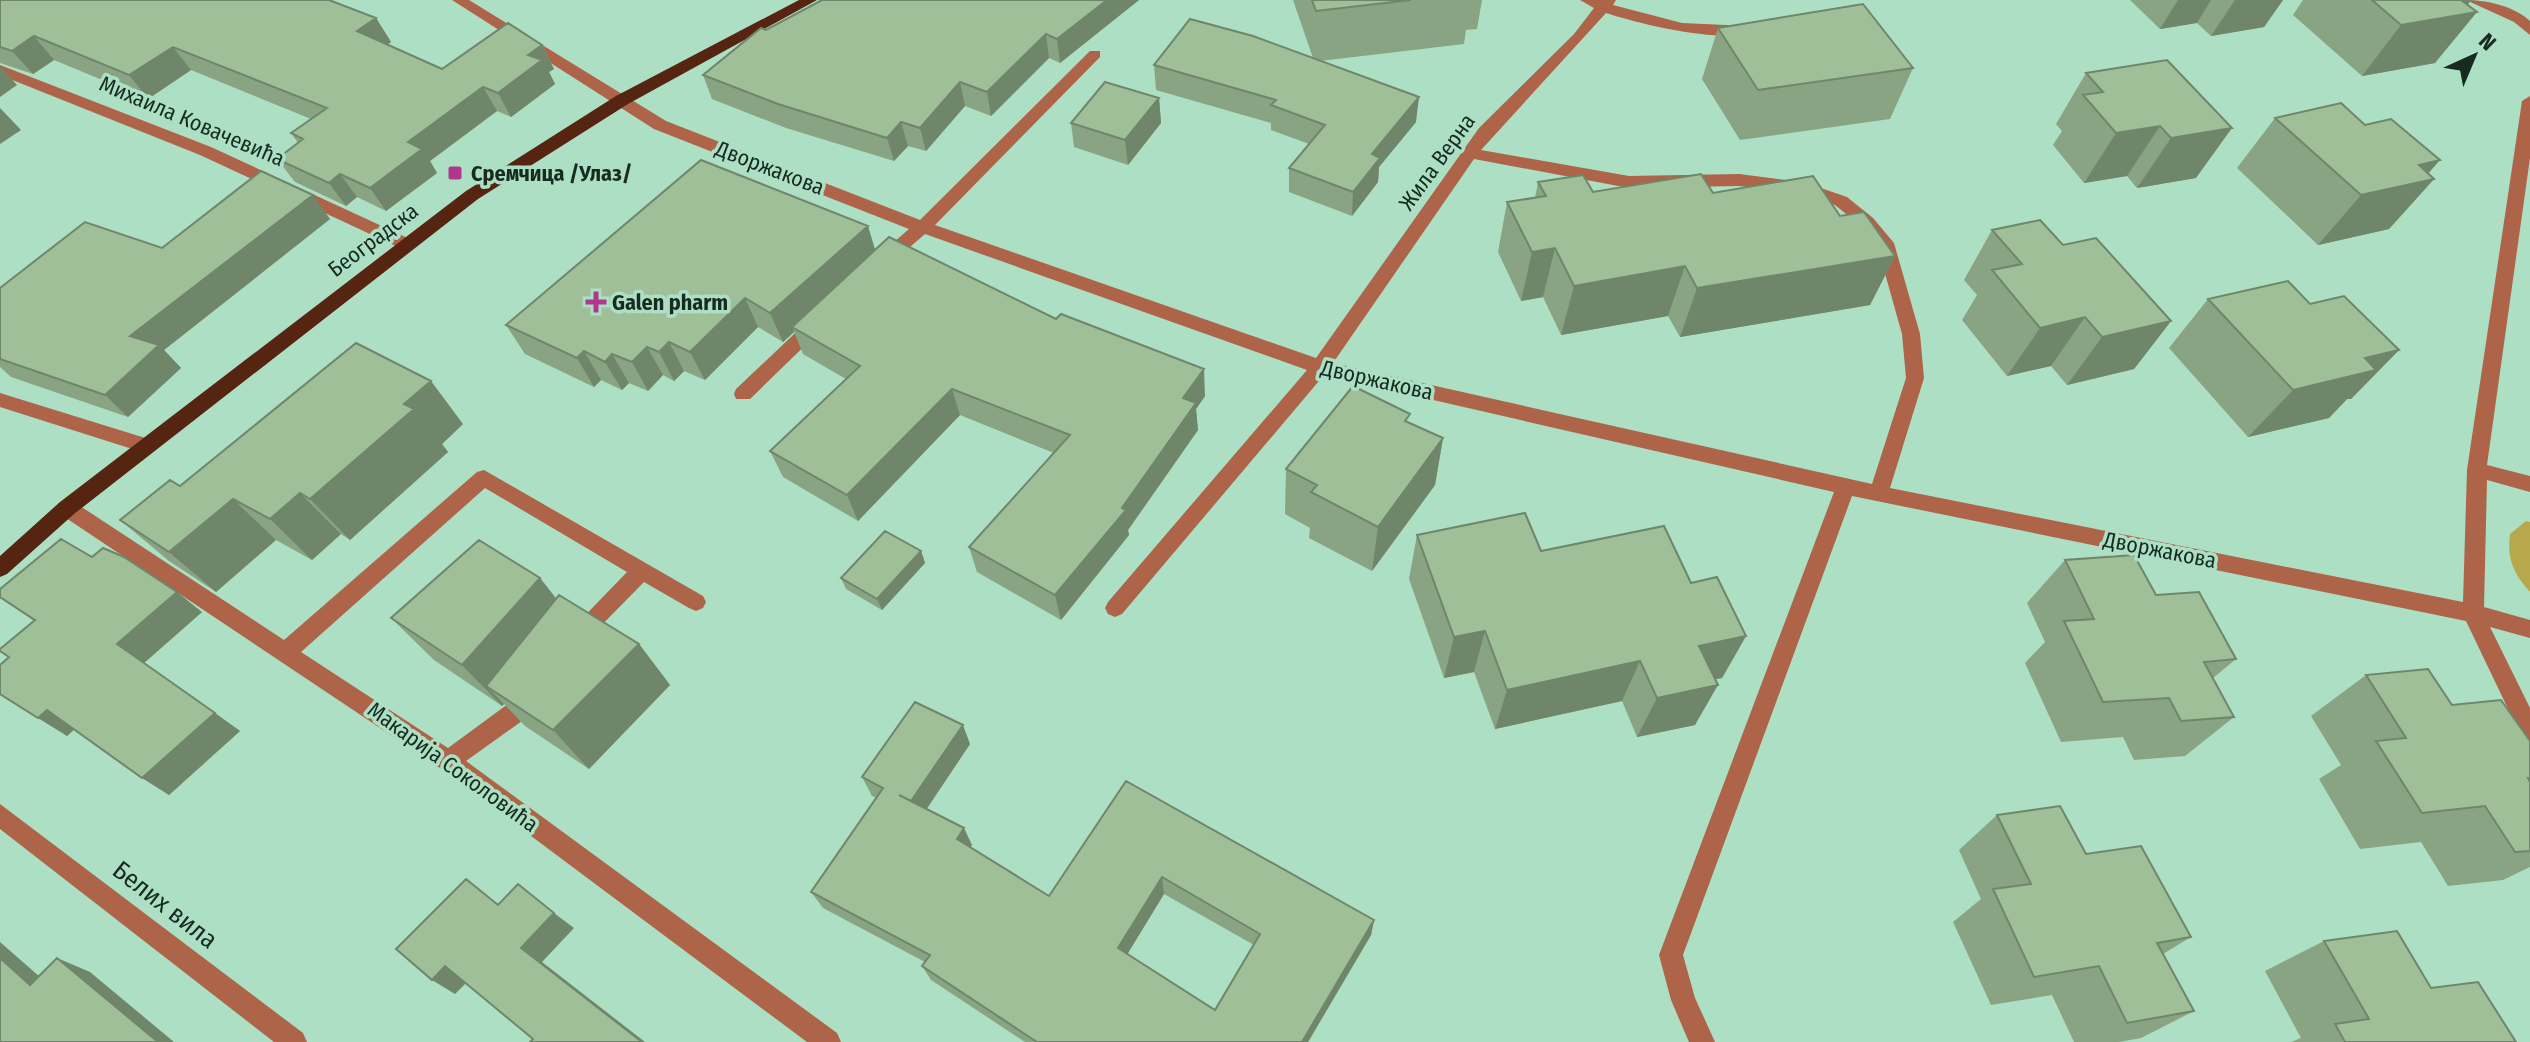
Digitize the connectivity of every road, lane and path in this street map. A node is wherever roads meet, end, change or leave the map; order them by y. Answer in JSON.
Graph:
{"nodes":[{"id":1,"x":459,"y":0,"type":"edge"},
{"id":2,"x":810,"y":0,"type":"edge"},
{"id":3,"x":2473,"y":0,"type":"edge"},
{"id":4,"x":1599,"y":2,"type":"edge"},
{"id":5,"x":2526,"y":21,"type":"edge"},
{"id":6,"x":1758,"y":29,"type":"edge"},
{"id":7,"x":1095,"y":54,"type":"dead end"},
{"id":8,"x":0,"y":70,"type":"edge"},
{"id":9,"x":622,"y":100,"type":"junction"},
{"id":10,"x":2530,"y":101,"type":"edge"},
{"id":11,"x":1470,"y":153,"type":"junction"},
{"id":12,"x":2526,"y":163,"type":"edge"},
{"id":13,"x":922,"y":227,"type":"junction"},
{"id":14,"x":406,"y":244,"type":"junction"},
{"id":15,"x":865,"y":278,"type":"edge"},
{"id":16,"x":832,"y":310,"type":"edge"},
{"id":17,"x":1320,"y":367,"type":"junction"},
{"id":18,"x":743,"y":394,"type":"dead end"},
{"id":19,"x":0,"y":400,"type":"edge"},
{"id":20,"x":148,"y":446,"type":"junction"},
{"id":21,"x":2477,"y":470,"type":"junction"},
{"id":22,"x":2530,"y":484,"type":"edge"},
{"id":23,"x":1846,"y":487,"type":"junction"},
{"id":24,"x":1879,"y":493,"type":"junction"},
{"id":25,"x":67,"y":508,"type":"junction"},
{"id":26,"x":0,"y":568,"type":"edge"},
{"id":27,"x":641,"y":571,"type":"junction"},
{"id":28,"x":696,"y":602,"type":"dead end"},
{"id":29,"x":1115,"y":608,"type":"dead end"},
{"id":30,"x":2473,"y":613,"type":"junction"},
{"id":31,"x":2530,"y":629,"type":"edge"},
{"id":32,"x":287,"y":651,"type":"junction"},
{"id":33,"x":567,"y":652,"type":"edge"},
{"id":34,"x":545,"y":681,"type":"edge"},
{"id":35,"x":2530,"y":731,"type":"edge"},
{"id":36,"x":448,"y":761,"type":"junction"},
{"id":37,"x":0,"y":815,"type":"edge"},
{"id":38,"x":294,"y":1042,"type":"edge"},
{"id":39,"x":828,"y":1042,"type":"edge"},
{"id":40,"x":1702,"y":1042,"type":"edge"}],
"edges":[{"from":1,"to":9,"type":"street","name":"Дворжакова"},
{"from":2,"to":9,"type":"main road","name":"Београдска"},
{"from":3,"to":5,"type":"street"},
{"from":4,"to":6,"type":"street"},
{"from":4,"to":11,"type":"street","name":"Жила Верна"},
{"from":7,"to":13,"type":"street"},
{"from":8,"to":14,"type":"street","name":"Михаила Ковачевића"},
{"from":9,"to":13,"type":"street","name":"Дворжакова"},
{"from":9,"to":14,"type":"main road","name":"Београдска"},
{"from":10,"to":12,"type":"street"},
{"from":11,"to":17,"type":"street","name":"Жила Верна"},
{"from":11,"to":24,"type":"street"},
{"from":12,"to":21,"type":"street"},
{"from":13,"to":15,"type":"street"},
{"from":13,"to":17,"type":"street","name":"Дворжакова"},
{"from":14,"to":20,"type":"main road","name":"Београдска"},
{"from":16,"to":18,"type":"street"},
{"from":17,"to":23,"type":"street","name":"Дворжакова"},
{"from":17,"to":29,"type":"street","name":"Жила Верна"},
{"from":19,"to":20,"type":"street"},
{"from":20,"to":25,"type":"main road","name":"Београдска"},
{"from":21,"to":22,"type":"street"},
{"from":21,"to":30,"type":"street"},
{"from":23,"to":24,"type":"street","name":"Дворжакова"},
{"from":23,"to":40,"type":"street"},
{"from":24,"to":30,"type":"street","name":"Дворжакова"},
{"from":25,"to":26,"type":"main road","name":"Београдска"},
{"from":25,"to":32,"type":"street","name":"Макарија Соколовића"},
{"from":27,"to":28,"type":"street"},
{"from":27,"to":32,"type":"street"},
{"from":27,"to":33,"type":"street"},
{"from":30,"to":31,"type":"street","name":"Дворжакова"},
{"from":30,"to":35,"type":"street"},
{"from":32,"to":36,"type":"street","name":"Макарија Соколовића"},
{"from":34,"to":36,"type":"street"},
{"from":36,"to":39,"type":"street","name":"Макарија Соколовића"},
{"from":37,"to":38,"type":"street","name":"Белих вила"}]}
